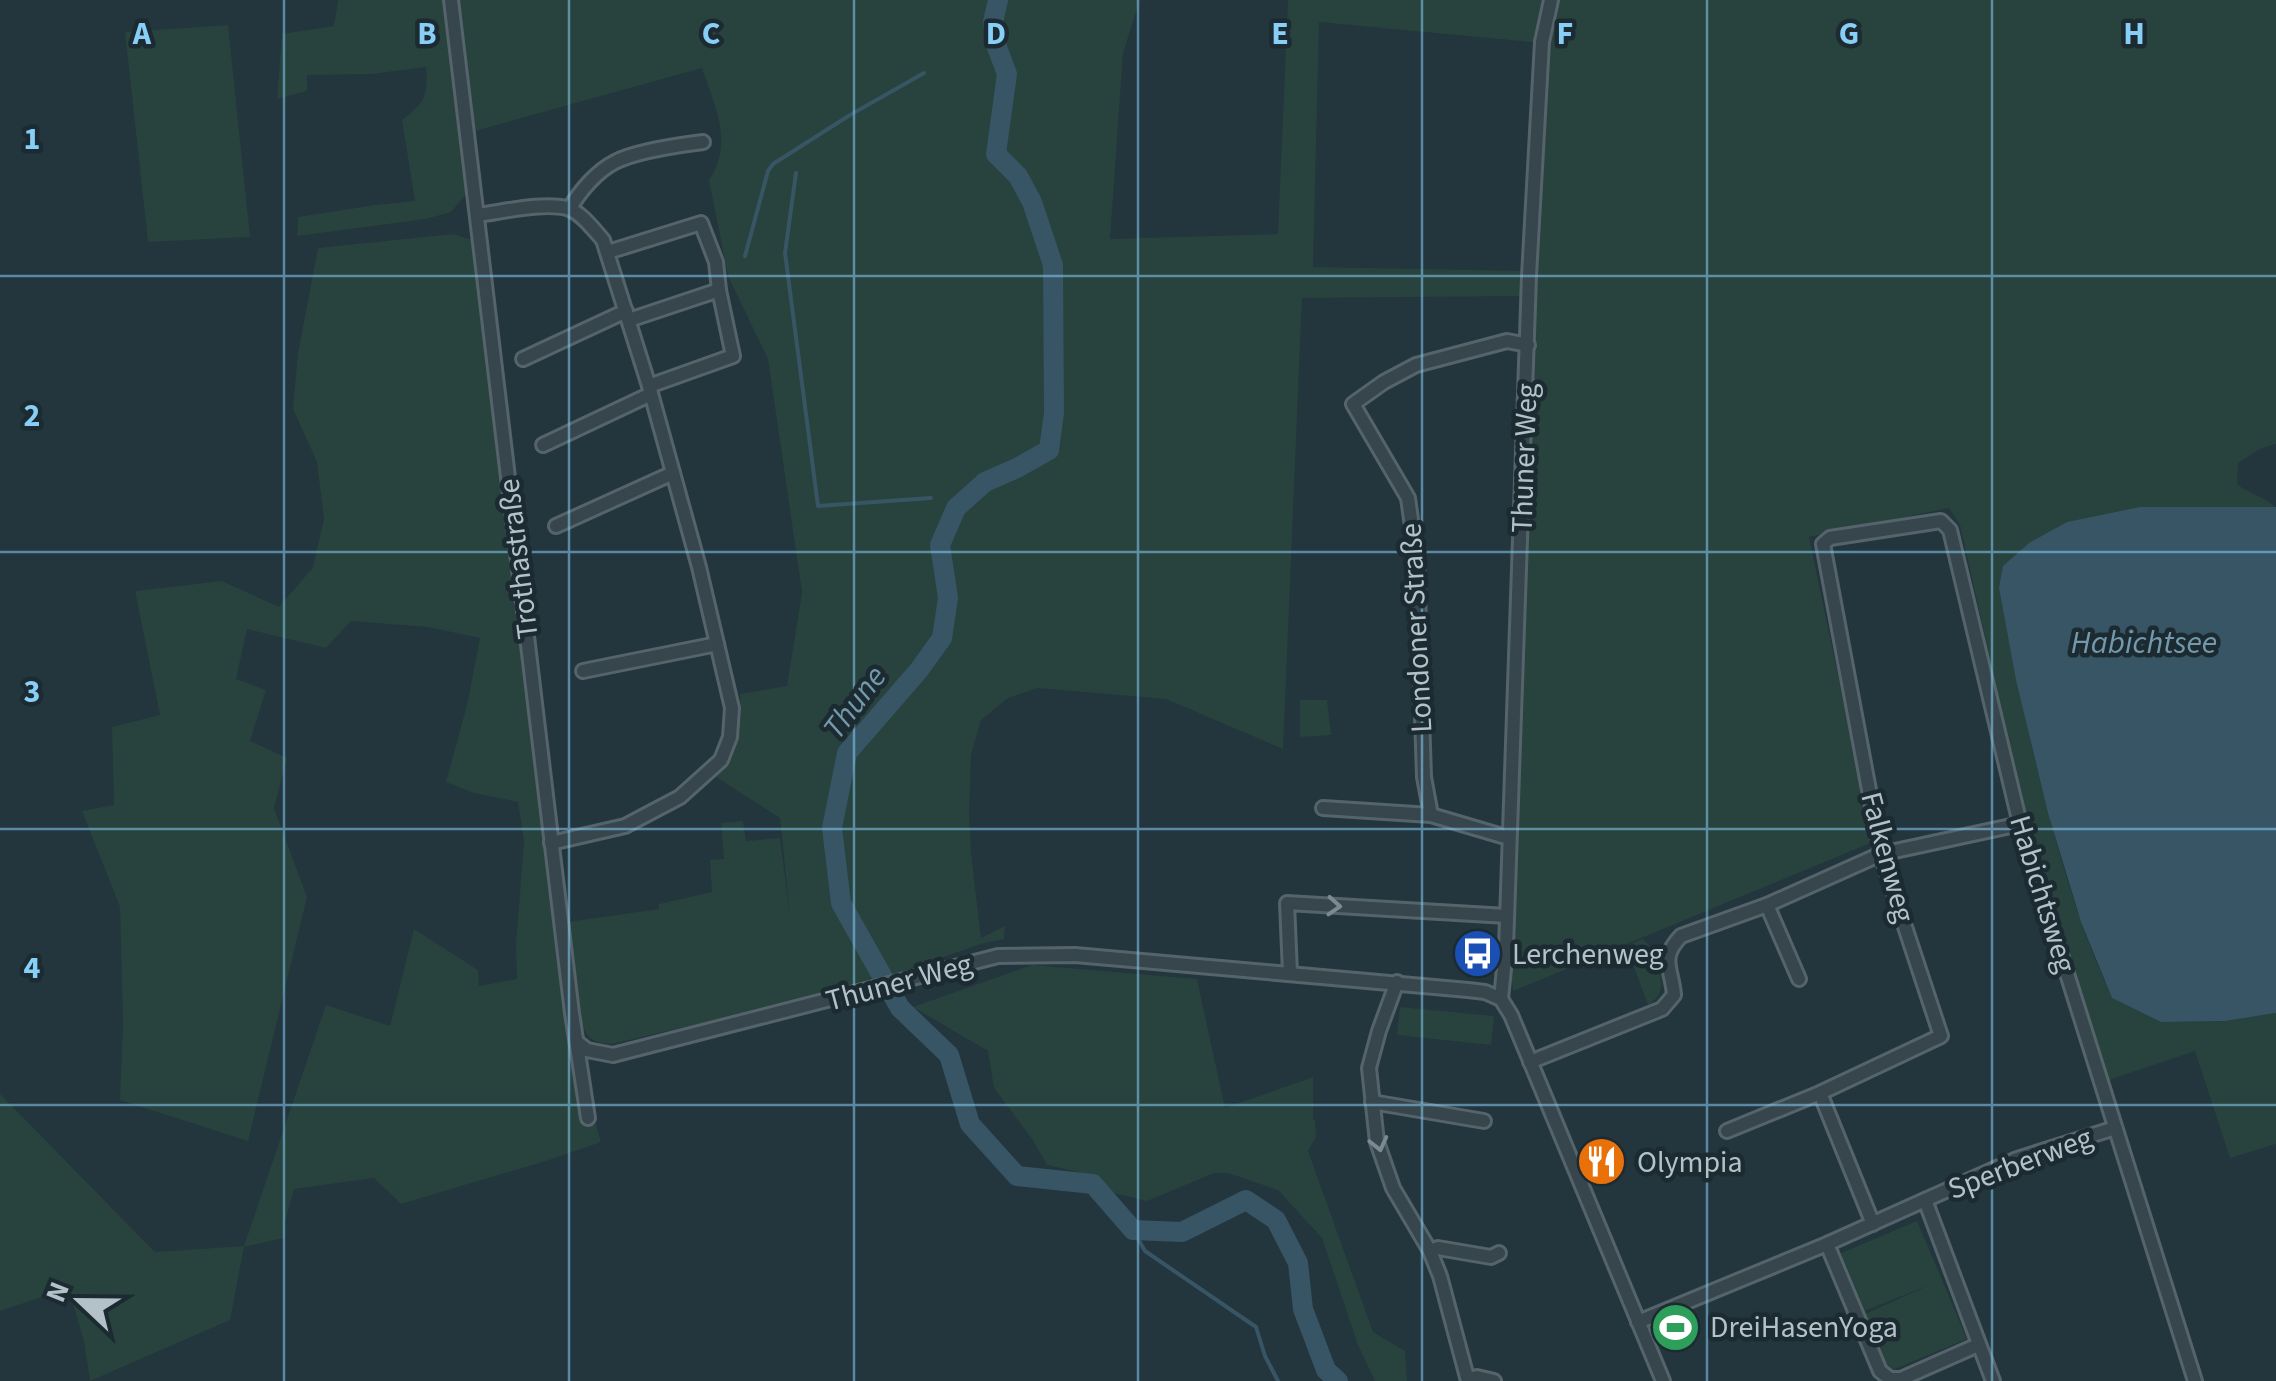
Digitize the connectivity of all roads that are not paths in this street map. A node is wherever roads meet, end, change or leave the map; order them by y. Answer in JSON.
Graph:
{"nodes":[{"id":1,"x":451,"y":0,"type":"edge"},
{"id":2,"x":1551,"y":0,"type":"edge"},
{"id":3,"x":703,"y":142,"type":"dead end"},
{"id":4,"x":570,"y":208,"type":"junction"},
{"id":5,"x":477,"y":215,"type":"junction"},
{"id":6,"x":608,"y":252,"type":"junction"},
{"id":7,"x":718,"y":290,"type":"junction"},
{"id":8,"x":627,"y":315,"type":"junction"},
{"id":9,"x":1528,"y":345,"type":"junction"},
{"id":10,"x":522,"y":359,"type":"dead end"},
{"id":11,"x":650,"y":390,"type":"junction"},
{"id":12,"x":543,"y":445,"type":"dead end"},
{"id":13,"x":673,"y":473,"type":"junction"},
{"id":14,"x":556,"y":526,"type":"dead end"},
{"id":15,"x":1823,"y":544,"type":"joint"},
{"id":16,"x":717,"y":644,"type":"junction"},
{"id":17,"x":583,"y":670,"type":"dead end"},
{"id":18,"x":1323,"y":808,"type":"dead end"},
{"id":19,"x":1431,"y":816,"type":"junction"},
{"id":20,"x":2020,"y":824,"type":"junction"},
{"id":21,"x":1509,"y":838,"type":"junction"},
{"id":22,"x":551,"y":844,"type":"junction"},
{"id":23,"x":1882,"y":854,"type":"junction"},
{"id":24,"x":1767,"y":905,"type":"junction"},
{"id":25,"x":1507,"y":916,"type":"junction"},
{"id":26,"x":1290,"y":973,"type":"junction"},
{"id":27,"x":1799,"y":979,"type":"dead end"},
{"id":28,"x":1397,"y":982,"type":"junction"},
{"id":29,"x":1501,"y":1000,"type":"junction"},
{"id":30,"x":577,"y":1042,"type":"junction"},
{"id":31,"x":1530,"y":1062,"type":"junction"},
{"id":32,"x":1820,"y":1092,"type":"junction"},
{"id":33,"x":1372,"y":1102,"type":"junction"},
{"id":34,"x":588,"y":1118,"type":"dead end"},
{"id":35,"x":1484,"y":1121,"type":"dead end"},
{"id":36,"x":2115,"y":1128,"type":"junction"},
{"id":37,"x":1727,"y":1131,"type":"dead end"},
{"id":38,"x":1925,"y":1200,"type":"junction"},
{"id":39,"x":1872,"y":1224,"type":"junction"},
{"id":40,"x":1827,"y":1244,"type":"junction"},
{"id":41,"x":1430,"y":1251,"type":"junction"},
{"id":42,"x":1499,"y":1253,"type":"dead end"},
{"id":43,"x":1638,"y":1322,"type":"junction"},
{"id":44,"x":1978,"y":1345,"type":"junction"},
{"id":45,"x":1468,"y":1380,"type":"edge"},
{"id":46,"x":1494,"y":1381,"type":"edge"},
{"id":47,"x":1663,"y":1381,"type":"edge"},
{"id":48,"x":1993,"y":1381,"type":"edge"},
{"id":49,"x":2195,"y":1381,"type":"edge"}],
"edges":[{"from":1,"to":5,"type":"street","name":"Trothastraße"},
{"from":2,"to":9,"type":"street","name":"Thuner Weg"},
{"from":3,"to":4,"type":"street"},
{"from":4,"to":5,"type":"street"},
{"from":4,"to":6,"type":"street"},
{"from":5,"to":22,"type":"street","name":"Trothastraße"},
{"from":6,"to":7,"type":"street"},
{"from":6,"to":8,"type":"street"},
{"from":7,"to":8,"type":"street"},
{"from":7,"to":11,"type":"street"},
{"from":8,"to":10,"type":"street"},
{"from":8,"to":11,"type":"street"},
{"from":9,"to":19,"type":"street","name":"Londoner Straße"},
{"from":9,"to":21,"type":"street","name":"Thuner Weg"},
{"from":11,"to":12,"type":"street"},
{"from":11,"to":13,"type":"street"},
{"from":13,"to":14,"type":"street"},
{"from":13,"to":16,"type":"street"},
{"from":15,"to":20,"type":"street","name":"Habichtsweg"},
{"from":15,"to":23,"type":"street","name":"Falkenweg"},
{"from":16,"to":17,"type":"street"},
{"from":16,"to":22,"type":"street"},
{"from":18,"to":19,"type":"street"},
{"from":19,"to":21,"type":"street"},
{"from":20,"to":23,"type":"street"},
{"from":20,"to":36,"type":"street","name":"Habichtsweg"},
{"from":21,"to":25,"type":"street","name":"Thuner Weg"},
{"from":22,"to":30,"type":"street","name":"Trothastraße"},
{"from":23,"to":24,"type":"street"},
{"from":23,"to":32,"type":"street","name":"Falkenweg"},
{"from":24,"to":27,"type":"street"},
{"from":24,"to":31,"type":"street"},
{"from":26,"to":25,"type":"street","one_way":true},
{"from":25,"to":29,"type":"street","name":"Thuner Weg"},
{"from":26,"to":28,"type":"street","name":"Thuner Weg"},
{"from":26,"to":30,"type":"street","name":"Thuner Weg"},
{"from":28,"to":29,"type":"street","name":"Thuner Weg"},
{"from":28,"to":33,"type":"street"},
{"from":29,"to":31,"type":"street"},
{"from":30,"to":34,"type":"street","name":"Trothastraße"},
{"from":31,"to":43,"type":"street"},
{"from":32,"to":37,"type":"street","name":"Falkenweg"},
{"from":32,"to":39,"type":"street"},
{"from":33,"to":35,"type":"street"},
{"from":33,"to":41,"type":"street","one_way":true},
{"from":36,"to":38,"type":"street","name":"Sperberweg"},
{"from":36,"to":49,"type":"street","name":"Habichtsweg"},
{"from":38,"to":39,"type":"street","name":"Sperberweg"},
{"from":38,"to":44,"type":"street","name":"Sperberweg"},
{"from":39,"to":40,"type":"street","name":"Sperberweg"},
{"from":40,"to":43,"type":"street","name":"Sperberweg"},
{"from":40,"to":44,"type":"street"},
{"from":41,"to":42,"type":"street"},
{"from":41,"to":45,"type":"street"},
{"from":43,"to":47,"type":"street"},
{"from":44,"to":48,"type":"street","name":"Sperberweg"},
{"from":45,"to":46,"type":"street"}]}
